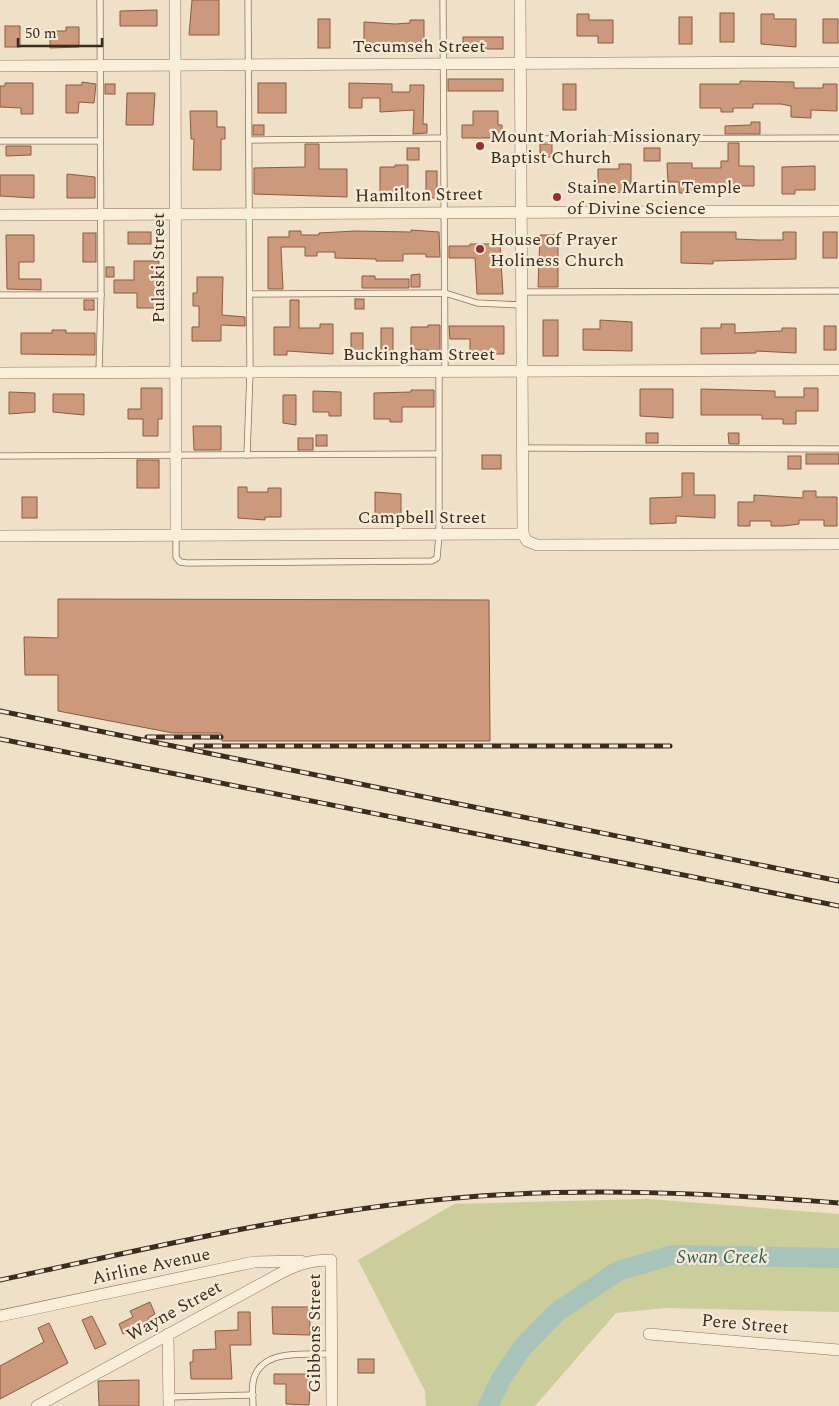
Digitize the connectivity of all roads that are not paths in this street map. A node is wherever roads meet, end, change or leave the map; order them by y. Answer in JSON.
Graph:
{"nodes":[{"id":1,"x":100,"y":0,"type":"edge"},
{"id":2,"x":175,"y":0,"type":"edge"},
{"id":3,"x":248,"y":0,"type":"edge"},
{"id":4,"x":443,"y":0,"type":"edge"},
{"id":5,"x":520,"y":0,"type":"edge"},
{"id":6,"x":839,"y":62,"type":"edge"},
{"id":7,"x":175,"y":64,"type":"junction"},
{"id":8,"x":444,"y":64,"type":"junction"},
{"id":9,"x":520,"y":64,"type":"junction"},
{"id":10,"x":248,"y":65,"type":"junction"},
{"id":11,"x":0,"y":66,"type":"edge"},
{"id":12,"x":100,"y":66,"type":"junction"},
{"id":13,"x":444,"y":138,"type":"junction"},
{"id":14,"x":839,"y":138,"type":"edge"},
{"id":15,"x":520,"y":139,"type":"junction"},
{"id":16,"x":249,"y":140,"type":"junction"},
{"id":17,"x":0,"y":141,"type":"edge"},
{"id":18,"x":100,"y":141,"type":"junction"},
{"id":19,"x":839,"y":210,"type":"edge"},
{"id":20,"x":444,"y":212,"type":"junction"},
{"id":21,"x":521,"y":212,"type":"junction"},
{"id":22,"x":100,"y":214,"type":"junction"},
{"id":23,"x":175,"y":214,"type":"junction"},
{"id":24,"x":249,"y":214,"type":"junction"},
{"id":25,"x":0,"y":215,"type":"edge"},
{"id":26,"x":839,"y":291,"type":"edge"},
{"id":27,"x":521,"y":292,"type":"junction"},
{"id":28,"x":445,"y":293,"type":"junction"},
{"id":29,"x":250,"y":294,"type":"junction"},
{"id":30,"x":0,"y":295,"type":"edge"},
{"id":31,"x":102,"y":295,"type":"junction"},
{"id":32,"x":522,"y":305,"type":"junction"},
{"id":33,"x":839,"y":370,"type":"edge"},
{"id":34,"x":442,"y":371,"type":"junction"},
{"id":35,"x":522,"y":371,"type":"junction"},
{"id":36,"x":99,"y":372,"type":"junction"},
{"id":37,"x":175,"y":372,"type":"junction"},
{"id":38,"x":250,"y":372,"type":"junction"},
{"id":39,"x":0,"y":373,"type":"edge"},
{"id":40,"x":522,"y":448,"type":"junction"},
{"id":41,"x":839,"y":449,"type":"edge"},
{"id":42,"x":439,"y":454,"type":"junction"},
{"id":43,"x":247,"y":455,"type":"junction"},
{"id":44,"x":0,"y":456,"type":"edge"},
{"id":45,"x":176,"y":456,"type":"junction"},
{"id":46,"x":523,"y":534,"type":"junction"},
{"id":47,"x":439,"y":535,"type":"junction"},
{"id":48,"x":0,"y":536,"type":"edge"},
{"id":49,"x":176,"y":536,"type":"junction"},
{"id":50,"x":839,"y":544,"type":"edge"},
{"id":51,"x":331,"y":1260,"type":"joint"},
{"id":52,"x":310,"y":1261,"type":"junction"},
{"id":53,"x":0,"y":1316,"type":"edge"},
{"id":54,"x":168,"y":1334,"type":"junction"},
{"id":55,"x":649,"y":1334,"type":"dead end"},
{"id":56,"x":839,"y":1350,"type":"edge"},
{"id":57,"x":331,"y":1354,"type":"junction"},
{"id":58,"x":253,"y":1395,"type":"junction"},
{"id":59,"x":169,"y":1401,"type":"edge"},
{"id":60,"x":37,"y":1406,"type":"edge"},
{"id":61,"x":253,"y":1406,"type":"edge"},
{"id":62,"x":332,"y":1406,"type":"edge"}],
"edges":[{"from":1,"to":12,"type":"lane"},
{"from":2,"to":7,"type":"street","name":"Pulaski Street"},
{"from":3,"to":10,"type":"lane"},
{"from":4,"to":8,"type":"lane"},
{"from":5,"to":9,"type":"street"},
{"from":6,"to":9,"type":"street","name":"Tecumseh Street"},
{"from":7,"to":10,"type":"street","name":"Tecumseh Street"},
{"from":7,"to":12,"type":"street","name":"Tecumseh Street"},
{"from":7,"to":23,"type":"street","name":"Pulaski Street"},
{"from":8,"to":9,"type":"street","name":"Tecumseh Street"},
{"from":8,"to":10,"type":"street","name":"Tecumseh Street"},
{"from":8,"to":13,"type":"lane"},
{"from":9,"to":15,"type":"street"},
{"from":10,"to":16,"type":"lane"},
{"from":11,"to":12,"type":"street","name":"Tecumseh Street"},
{"from":12,"to":18,"type":"lane"},
{"from":13,"to":16,"type":"lane"},
{"from":13,"to":20,"type":"lane"},
{"from":14,"to":15,"type":"lane"},
{"from":15,"to":21,"type":"street"},
{"from":16,"to":24,"type":"lane"},
{"from":17,"to":18,"type":"lane"},
{"from":18,"to":22,"type":"lane"},
{"from":19,"to":21,"type":"street","name":"Hamilton Street"},
{"from":20,"to":21,"type":"street","name":"Hamilton Street"},
{"from":20,"to":24,"type":"street","name":"Hamilton Street"},
{"from":20,"to":28,"type":"lane"},
{"from":21,"to":27,"type":"street"},
{"from":22,"to":23,"type":"street","name":"Hamilton Street"},
{"from":22,"to":25,"type":"street","name":"Hamilton Street"},
{"from":22,"to":31,"type":"lane"},
{"from":23,"to":24,"type":"street","name":"Hamilton Street"},
{"from":23,"to":37,"type":"street","name":"Pulaski Street"},
{"from":24,"to":29,"type":"lane"},
{"from":26,"to":27,"type":"lane"},
{"from":27,"to":32,"type":"street"},
{"from":28,"to":29,"type":"lane"},
{"from":28,"to":32,"type":"lane"},
{"from":28,"to":34,"type":"lane"},
{"from":29,"to":38,"type":"lane"},
{"from":30,"to":31,"type":"lane"},
{"from":31,"to":36,"type":"lane"},
{"from":32,"to":35,"type":"street"},
{"from":33,"to":35,"type":"street","name":"Buckingham Street"},
{"from":34,"to":35,"type":"street","name":"Buckingham Street"},
{"from":34,"to":38,"type":"street","name":"Buckingham Street"},
{"from":34,"to":42,"type":"lane"},
{"from":35,"to":40,"type":"street"},
{"from":36,"to":37,"type":"street","name":"Buckingham Street"},
{"from":36,"to":39,"type":"street","name":"Buckingham Street"},
{"from":37,"to":38,"type":"street","name":"Buckingham Street"},
{"from":37,"to":45,"type":"street","name":"Pulaski Street"},
{"from":38,"to":43,"type":"lane"},
{"from":40,"to":41,"type":"lane"},
{"from":40,"to":46,"type":"street"},
{"from":42,"to":43,"type":"lane"},
{"from":42,"to":47,"type":"lane"},
{"from":43,"to":45,"type":"lane"},
{"from":44,"to":45,"type":"lane"},
{"from":45,"to":49,"type":"street","name":"Pulaski Street"},
{"from":46,"to":47,"type":"street","name":"Campbell Street"},
{"from":46,"to":50,"type":"street","name":"Campbell Street"},
{"from":47,"to":49,"type":"street","name":"Campbell Street"},
{"from":47,"to":49,"type":"lane"},
{"from":48,"to":49,"type":"street","name":"Campbell Street"},
{"from":51,"to":52,"type":"street","name":"Wayne Street"},
{"from":51,"to":57,"type":"street","name":"Gibbons Street"},
{"from":52,"to":53,"type":"street","name":"Airline Avenue"},
{"from":52,"to":54,"type":"street","name":"Wayne Street"},
{"from":54,"to":59,"type":"street"},
{"from":54,"to":60,"type":"street","name":"Wayne Street"},
{"from":55,"to":56,"type":"street","name":"Pere Street"},
{"from":57,"to":58,"type":"lane"},
{"from":57,"to":62,"type":"street","name":"Gibbons Street"},
{"from":58,"to":59,"type":"lane"},
{"from":58,"to":61,"type":"lane"}]}
